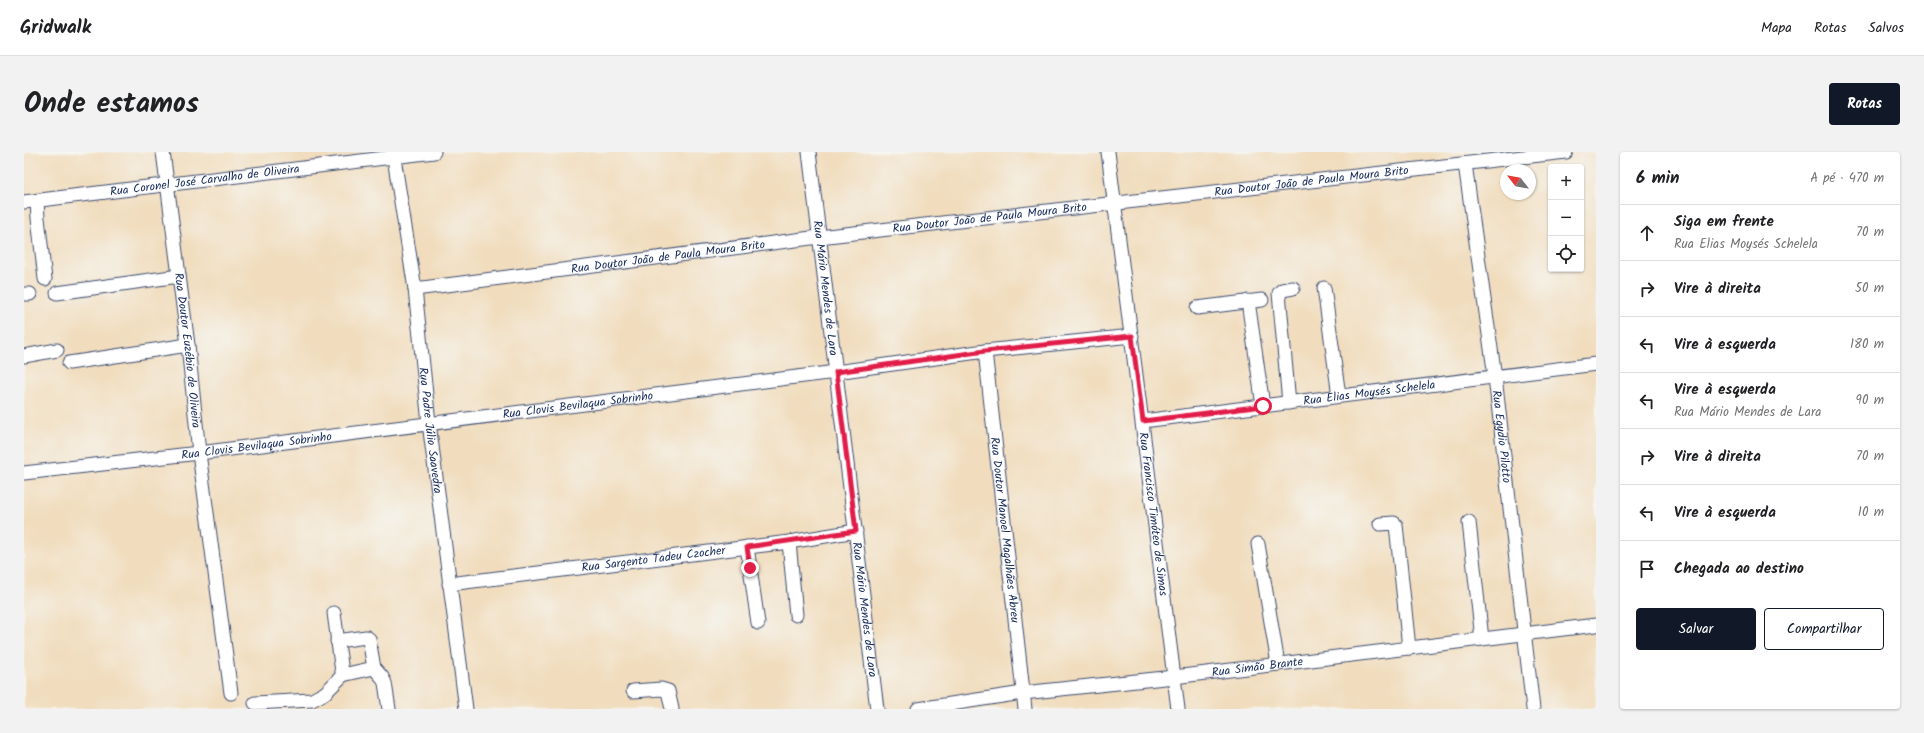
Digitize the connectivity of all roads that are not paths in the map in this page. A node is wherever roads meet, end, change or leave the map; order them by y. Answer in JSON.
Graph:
{"nodes":[{"id":1,"x":163,"y":152,"type":"edge"},
{"id":2,"x":434,"y":152,"type":"edge"},
{"id":3,"x":809,"y":152,"type":"edge"},
{"id":4,"x":1108,"y":152,"type":"edge"},
{"id":5,"x":1566,"y":152,"type":"edge"},
{"id":6,"x":394,"y":154,"type":"edge"},
{"id":7,"x":1465,"y":164,"type":"junction"},
{"id":8,"x":167,"y":186,"type":"junction"},
{"id":9,"x":37,"y":201,"type":"junction"},
{"id":10,"x":24,"y":202,"type":"edge"},
{"id":11,"x":1115,"y":203,"type":"junction"},
{"id":12,"x":819,"y":237,"type":"junction"},
{"id":13,"x":179,"y":276,"type":"junction"},
{"id":14,"x":45,"y":279,"type":"dead end"},
{"id":15,"x":1293,"y":288,"type":"dead end"},
{"id":16,"x":1324,"y":288,"type":"dead end"},
{"id":17,"x":415,"y":289,"type":"junction"},
{"id":18,"x":57,"y":293,"type":"dead end"},
{"id":19,"x":1262,"y":300,"type":"dead end"},
{"id":20,"x":1248,"y":301,"type":"junction"},
{"id":21,"x":1197,"y":308,"type":"dead end"},
{"id":22,"x":1132,"y":336,"type":"junction"},
{"id":23,"x":188,"y":345,"type":"junction"},
{"id":24,"x":57,"y":350,"type":"dead end"},
{"id":25,"x":985,"y":351,"type":"junction"},
{"id":26,"x":24,"y":356,"type":"edge"},
{"id":27,"x":69,"y":362,"type":"dead end"},
{"id":28,"x":1596,"y":364,"type":"edge"},
{"id":29,"x":836,"y":372,"type":"junction"},
{"id":30,"x":1495,"y":377,"type":"junction"},
{"id":31,"x":1339,"y":396,"type":"junction"},
{"id":32,"x":1289,"y":403,"type":"junction"},
{"id":33,"x":1263,"y":406,"type":"junction"},
{"id":34,"x":1143,"y":421,"type":"junction"},
{"id":35,"x":430,"y":423,"type":"junction"},
{"id":36,"x":199,"y":453,"type":"junction"},
{"id":37,"x":24,"y":473,"type":"edge"},
{"id":38,"x":1469,"y":522,"type":"dead end"},
{"id":39,"x":1380,"y":524,"type":"dead end"},
{"id":40,"x":856,"y":531,"type":"junction"},
{"id":41,"x":788,"y":542,"type":"junction"},
{"id":42,"x":1258,"y":544,"type":"dead end"},
{"id":43,"x":747,"y":547,"type":"junction"},
{"id":44,"x":450,"y":584,"type":"junction"},
{"id":45,"x":334,"y":613,"type":"dead end"},
{"id":46,"x":796,"y":615,"type":"dead end"},
{"id":47,"x":758,"y":623,"type":"dead end"},
{"id":48,"x":1596,"y":625,"type":"edge"},
{"id":49,"x":1523,"y":634,"type":"junction"},
{"id":50,"x":1482,"y":639,"type":"junction"},
{"id":51,"x":336,"y":641,"type":"junction"},
{"id":52,"x":1409,"y":648,"type":"junction"},
{"id":53,"x":1278,"y":664,"type":"junction"},
{"id":54,"x":374,"y":668,"type":"junction"},
{"id":55,"x":344,"y":674,"type":"junction"},
{"id":56,"x":1174,"y":677,"type":"junction"},
{"id":57,"x":633,"y":691,"type":"dead end"},
{"id":58,"x":231,"y":692,"type":"dead end"},
{"id":59,"x":1023,"y":693,"type":"junction"},
{"id":60,"x":255,"y":703,"type":"dead end"},
{"id":61,"x":389,"y":709,"type":"edge"},
{"id":62,"x":466,"y":709,"type":"edge"},
{"id":63,"x":672,"y":709,"type":"edge"},
{"id":64,"x":877,"y":709,"type":"edge"},
{"id":65,"x":918,"y":709,"type":"edge"},
{"id":66,"x":1025,"y":709,"type":"edge"},
{"id":67,"x":1178,"y":709,"type":"edge"},
{"id":68,"x":1533,"y":709,"type":"edge"}],
"edges":[{"from":1,"to":8,"type":"street","name":"Rua Doutor Euzébio de Oliveira"},
{"from":2,"to":6,"type":"street","name":"Rua Coronel José Carvalho de Oliveira"},
{"from":3,"to":12,"type":"street","name":"Rua Mário Mendes de Lara"},
{"from":4,"to":11,"type":"street","name":"Rua Francisco Timóteo de Simas"},
{"from":5,"to":7,"type":"street","name":"Rua Doutor João de Paula Moura Brito"},
{"from":6,"to":8,"type":"street","name":"Rua Coronel José Carvalho de Oliveira"},
{"from":6,"to":17,"type":"street","name":"Rua Padre Júlio Saavedra"},
{"from":7,"to":11,"type":"street","name":"Rua Doutor João de Paula Moura Brito"},
{"from":7,"to":30,"type":"street","name":"Rua Egydio Pilotto"},
{"from":8,"to":9,"type":"street","name":"Rua Coronel José Carvalho de Oliveira"},
{"from":8,"to":13,"type":"street","name":"Rua Doutor Euzébio de Oliveira"},
{"from":9,"to":10,"type":"street","name":"Rua Coronel José Carvalho de Oliveira"},
{"from":9,"to":14,"type":"street"},
{"from":11,"to":12,"type":"street","name":"Rua Doutor João de Paula Moura Brito"},
{"from":11,"to":22,"type":"street","name":"Rua Francisco Timóteo de Simas"},
{"from":12,"to":17,"type":"street","name":"Rua Doutor João de Paula Moura Brito"},
{"from":12,"to":29,"type":"street","name":"Rua Mário Mendes de Lara"},
{"from":13,"to":18,"type":"street"},
{"from":13,"to":23,"type":"street","name":"Rua Doutor Euzébio de Oliveira"},
{"from":15,"to":32,"type":"street"},
{"from":16,"to":31,"type":"street"},
{"from":17,"to":35,"type":"street","name":"Rua Padre Júlio Saavedra"},
{"from":19,"to":20,"type":"street"},
{"from":20,"to":21,"type":"street"},
{"from":20,"to":33,"type":"street"},
{"from":22,"to":25,"type":"street","name":"Rua Clovis Bevilaqua Sobrinho"},
{"from":22,"to":34,"type":"street","name":"Rua Francisco Timóteo de Simas"},
{"from":23,"to":27,"type":"street"},
{"from":23,"to":36,"type":"street","name":"Rua Doutor Euzébio de Oliveira"},
{"from":24,"to":26,"type":"street"},
{"from":25,"to":29,"type":"street","name":"Rua Clovis Bevilaqua Sobrinho"},
{"from":25,"to":59,"type":"street","name":"Rua Doutor Manoel Magalhães Abreu"},
{"from":28,"to":30,"type":"street","name":"Rua Elias Moysés Schelela"},
{"from":29,"to":35,"type":"street","name":"Rua Clovis Bevilaqua Sobrinho"},
{"from":29,"to":40,"type":"street","name":"Rua Mário Mendes de Lara"},
{"from":30,"to":31,"type":"street","name":"Rua Elias Moysés Schelela"},
{"from":30,"to":49,"type":"street","name":"Rua Egydio Pilotto"},
{"from":31,"to":32,"type":"street","name":"Rua Elias Moysés Schelela"},
{"from":32,"to":33,"type":"street","name":"Rua Elias Moysés Schelela"},
{"from":33,"to":34,"type":"street","name":"Rua Elias Moysés Schelela"},
{"from":34,"to":56,"type":"street","name":"Rua Francisco Timóteo de Simas"},
{"from":35,"to":36,"type":"street","name":"Rua Clovis Bevilaqua Sobrinho"},
{"from":35,"to":44,"type":"street","name":"Rua Padre Júlio Saavedra"},
{"from":36,"to":37,"type":"street","name":"Rua Clovis Bevilaqua Sobrinho"},
{"from":36,"to":58,"type":"street","name":"Rua Doutor Euzébio de Oliveira"},
{"from":38,"to":50,"type":"street"},
{"from":39,"to":52,"type":"street"},
{"from":40,"to":41,"type":"street","name":"Rua Sargento Tadeu Czocher"},
{"from":40,"to":64,"type":"street","name":"Rua Mário Mendes de Lara"},
{"from":41,"to":43,"type":"street","name":"Rua Sargento Tadeu Czocher"},
{"from":41,"to":46,"type":"street"},
{"from":42,"to":53,"type":"street"},
{"from":43,"to":44,"type":"street","name":"Rua Sargento Tadeu Czocher"},
{"from":43,"to":47,"type":"street"},
{"from":44,"to":62,"type":"street","name":"Rua Padre Júlio Saavedra"},
{"from":45,"to":51,"type":"street"},
{"from":48,"to":49,"type":"street","name":"Rua Simão Brante"},
{"from":49,"to":50,"type":"street","name":"Rua Simão Brante"},
{"from":49,"to":68,"type":"street","name":"Rua Egydio Pilotto"},
{"from":50,"to":52,"type":"street","name":"Rua Simão Brante"},
{"from":51,"to":54,"type":"street"},
{"from":51,"to":55,"type":"street"},
{"from":52,"to":53,"type":"street","name":"Rua Simão Brante"},
{"from":53,"to":56,"type":"street","name":"Rua Simão Brante"},
{"from":54,"to":55,"type":"street"},
{"from":54,"to":61,"type":"street"},
{"from":55,"to":60,"type":"street"},
{"from":56,"to":59,"type":"street","name":"Rua Simão Brante"},
{"from":56,"to":67,"type":"street","name":"Rua Francisco Timóteo de Simas"},
{"from":57,"to":63,"type":"street"},
{"from":59,"to":65,"type":"street","name":"Rua Simão Brante"},
{"from":59,"to":66,"type":"street","name":"Rua Doutor Manoel Magalhães Abreu"}]}
